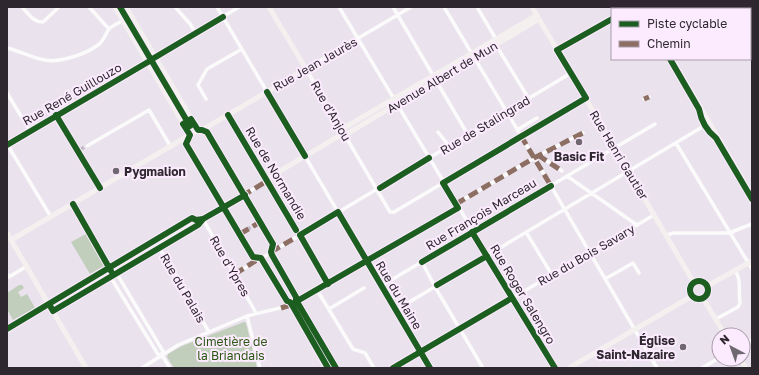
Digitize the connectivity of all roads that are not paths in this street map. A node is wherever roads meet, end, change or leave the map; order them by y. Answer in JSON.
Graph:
{"nodes":[{"id":1,"x":22,"y":7,"type":"edge"},
{"id":2,"x":59,"y":7,"type":"edge"},
{"id":3,"x":89,"y":7,"type":"edge"},
{"id":4,"x":115,"y":7,"type":"edge"},
{"id":5,"x":126,"y":7,"type":"edge"},
{"id":6,"x":175,"y":7,"type":"edge"},
{"id":7,"x":217,"y":7,"type":"edge"},
{"id":8,"x":239,"y":7,"type":"edge"},
{"id":9,"x":269,"y":7,"type":"edge"},
{"id":10,"x":339,"y":7,"type":"edge"},
{"id":11,"x":393,"y":7,"type":"edge"},
{"id":12,"x":411,"y":7,"type":"edge"},
{"id":13,"x":444,"y":7,"type":"edge"},
{"id":14,"x":477,"y":7,"type":"edge"},
{"id":15,"x":532,"y":7,"type":"edge"},
{"id":16,"x":397,"y":15,"type":"junction"},
{"id":17,"x":223,"y":17,"type":"junction"},
{"id":18,"x":538,"y":17,"type":"junction"},
{"id":19,"x":123,"y":20,"type":"junction"},
{"id":20,"x":611,"y":20,"type":"edge"},
{"id":21,"x":109,"y":29,"type":"junction"},
{"id":22,"x":195,"y":33,"type":"junction"},
{"id":23,"x":358,"y":38,"type":"junction"},
{"id":24,"x":496,"y":39,"type":"junction"},
{"id":25,"x":496,"y":45,"type":"junction"},
{"id":26,"x":7,"y":48,"type":"edge"},
{"id":27,"x":242,"y":49,"type":"junction"},
{"id":28,"x":557,"y":50,"type":"junction"},
{"id":29,"x":471,"y":53,"type":"junction"},
{"id":30,"x":154,"y":58,"type":"junction"},
{"id":31,"x":474,"y":58,"type":"junction"},
{"id":32,"x":673,"y":60,"type":"edge"},
{"id":33,"x":148,"y":62,"type":"junction"},
{"id":34,"x":306,"y":69,"type":"junction"},
{"id":35,"x":571,"y":73,"type":"junction"},
{"id":36,"x":433,"y":75,"type":"junction"},
{"id":37,"x":436,"y":81,"type":"junction"},
{"id":38,"x":267,"y":92,"type":"junction"},
{"id":39,"x":7,"y":94,"type":"edge"},
{"id":40,"x":649,"y":97,"type":"dead end"},
{"id":41,"x":206,"y":98,"type":"dead end"},
{"id":42,"x":586,"y":98,"type":"junction"},
{"id":43,"x":393,"y":99,"type":"junction"},
{"id":44,"x":529,"y":99,"type":"junction"},
{"id":45,"x":644,"y":99,"type":"dead end"},
{"id":46,"x":397,"y":105,"type":"junction"},
{"id":47,"x":506,"y":112,"type":"junction"},
{"id":48,"x":56,"y":115,"type":"junction"},
{"id":49,"x":228,"y":115,"type":"junction"},
{"id":50,"x":537,"y":118,"type":"dead end"},
{"id":51,"x":709,"y":123,"type":"junction"},
{"id":52,"x":655,"y":124,"type":"dead end"},
{"id":53,"x":200,"y":130,"type":"junction"},
{"id":54,"x":517,"y":130,"type":"junction"},
{"id":55,"x":30,"y":131,"type":"junction"},
{"id":56,"x":438,"y":132,"type":"dead end"},
{"id":57,"x":344,"y":133,"type":"junction"},
{"id":58,"x":583,"y":133,"type":"dead end"},
{"id":59,"x":468,"y":135,"type":"junction"},
{"id":60,"x":190,"y":136,"type":"junction"},
{"id":61,"x":522,"y":137,"type":"junction"},
{"id":62,"x":676,"y":143,"type":"junction"},
{"id":63,"x":7,"y":144,"type":"edge"},
{"id":64,"x":87,"y":146,"type":"tunnel mouth"},
{"id":65,"x":449,"y":146,"type":"junction"},
{"id":66,"x":171,"y":147,"type":"junction"},
{"id":67,"x":615,"y":148,"type":"junction"},
{"id":68,"x":305,"y":156,"type":"junction"},
{"id":69,"x":536,"y":156,"type":"junction"},
{"id":70,"x":429,"y":158,"type":"junction"},
{"id":71,"x":562,"y":171,"type":"dead end"},
{"id":72,"x":629,"y":171,"type":"junction"},
{"id":73,"x":567,"y":176,"type":"junction"},
{"id":74,"x":267,"y":181,"type":"junction"},
{"id":75,"x":443,"y":183,"type":"junction"},
{"id":76,"x":550,"y":184,"type":"junction"},
{"id":77,"x":100,"y":188,"type":"junction"},
{"id":78,"x":378,"y":188,"type":"junction"},
{"id":79,"x":591,"y":194,"type":"junction"},
{"id":80,"x":245,"y":195,"type":"junction"},
{"id":81,"x":752,"y":195,"type":"edge"},
{"id":82,"x":73,"y":204,"type":"junction"},
{"id":83,"x":457,"y":206,"type":"junction"},
{"id":84,"x":223,"y":207,"type":"junction"},
{"id":85,"x":565,"y":209,"type":"junction"},
{"id":86,"x":338,"y":212,"type":"junction"},
{"id":87,"x":654,"y":215,"type":"junction"},
{"id":88,"x":51,"y":217,"type":"junction"},
{"id":89,"x":203,"y":219,"type":"junction"},
{"id":90,"x":260,"y":222,"type":"junction"},
{"id":91,"x":256,"y":224,"type":"tunnel mouth"},
{"id":92,"x":752,"y":224,"type":"edge"},
{"id":93,"x":637,"y":225,"type":"junction"},
{"id":94,"x":472,"y":232,"type":"junction"},
{"id":95,"x":526,"y":232,"type":"junction"},
{"id":96,"x":7,"y":233,"type":"edge"},
{"id":97,"x":729,"y":233,"type":"junction"},
{"id":98,"x":300,"y":235,"type":"junction"},
{"id":99,"x":666,"y":235,"type":"junction"},
{"id":100,"x":11,"y":240,"type":"junction"},
{"id":101,"x":157,"y":244,"type":"junction"},
{"id":102,"x":271,"y":252,"type":"junction"},
{"id":103,"x":590,"y":253,"type":"junction"},
{"id":104,"x":487,"y":256,"type":"junction"},
{"id":105,"x":261,"y":258,"type":"junction"},
{"id":106,"x":367,"y":261,"type":"junction"},
{"id":107,"x":422,"y":262,"type":"junction"},
{"id":108,"x":750,"y":262,"type":"edge"},
{"id":109,"x":27,"y":266,"type":"junction"},
{"id":110,"x":752,"y":269,"type":"edge"},
{"id":111,"x":113,"y":270,"type":"junction"},
{"id":112,"x":735,"y":270,"type":"junction"},
{"id":113,"x":639,"y":273,"type":"dead end"},
{"id":114,"x":7,"y":274,"type":"edge"},
{"id":115,"x":235,"y":274,"type":"junction"},
{"id":116,"x":552,"y":275,"type":"junction"},
{"id":117,"x":605,"y":279,"type":"junction"},
{"id":118,"x":694,"y":283,"type":"junction"},
{"id":119,"x":328,"y":284,"type":"junction"},
{"id":120,"x":381,"y":286,"type":"junction"},
{"id":121,"x":436,"y":286,"type":"junction"},
{"id":122,"x":707,"y":286,"type":"junction"},
{"id":123,"x":364,"y":288,"type":"dead end"},
{"id":124,"x":79,"y":290,"type":"joint"},
{"id":125,"x":317,"y":290,"type":"junction"},
{"id":126,"x":692,"y":296,"type":"junction"},
{"id":127,"x":512,"y":298,"type":"junction"},
{"id":128,"x":703,"y":298,"type":"junction"},
{"id":129,"x":297,"y":302,"type":"junction"},
{"id":130,"x":292,"y":305,"type":"junction"},
{"id":131,"x":50,"y":306,"type":"junction"},
{"id":132,"x":329,"y":309,"type":"junction"},
{"id":133,"x":396,"y":310,"type":"junction"},
{"id":134,"x":256,"y":313,"type":"junction"},
{"id":135,"x":247,"y":316,"type":"junction"},
{"id":136,"x":716,"y":320,"type":"junction"},
{"id":137,"x":720,"y":327,"type":"edge"},
{"id":138,"x":7,"y":329,"type":"edge"},
{"id":139,"x":460,"y":329,"type":"junction"},
{"id":140,"x":634,"y":330,"type":"junction"},
{"id":141,"x":209,"y":332,"type":"junction"},
{"id":142,"x":420,"y":352,"type":"junction"},
{"id":143,"x":161,"y":354,"type":"junction"},
{"id":144,"x":711,"y":363,"type":"edge"},
{"id":145,"x":86,"y":368,"type":"edge"},
{"id":146,"x":142,"y":368,"type":"edge"},
{"id":147,"x":170,"y":368,"type":"edge"},
{"id":148,"x":260,"y":368,"type":"edge"},
{"id":149,"x":328,"y":368,"type":"edge"},
{"id":150,"x":336,"y":368,"type":"edge"},
{"id":151,"x":374,"y":368,"type":"edge"},
{"id":152,"x":392,"y":368,"type":"edge"},
{"id":153,"x":430,"y":368,"type":"edge"},
{"id":154,"x":483,"y":368,"type":"edge"},
{"id":155,"x":555,"y":368,"type":"edge"},
{"id":156,"x":570,"y":368,"type":"edge"},
{"id":157,"x":657,"y":368,"type":"edge"},
{"id":158,"x":702,"y":368,"type":"edge"}],
"edges":[{"from":1,"to":2,"type":"street"},
{"from":3,"to":21,"type":"street"},
{"from":4,"to":19,"type":"street"},
{"from":5,"to":30,"type":"street"},
{"from":6,"to":22,"type":"street"},
{"from":7,"to":17,"type":"street","name":"Rue du Maine"},
{"from":8,"to":17,"type":"street"},
{"from":9,"to":34,"type":"street","name":"Rue d'Anjou"},
{"from":10,"to":23,"type":"street","name":"Rue Roger Salengro"},
{"from":11,"to":16,"type":"street"},
{"from":12,"to":16,"type":"street","name":"Rue Jean Jaurès"},
{"from":13,"to":29,"type":"street"},
{"from":14,"to":24,"type":"street"},
{"from":15,"to":18,"type":"street","name":"Rue Henri Gautier"},
{"from":16,"to":23,"type":"street","name":"Rue Jean Jaurès"},
{"from":16,"to":36,"type":"street"},
{"from":17,"to":22,"type":"street"},
{"from":17,"to":27,"type":"street","name":"Rue du Maine"},
{"from":18,"to":24,"type":"street","name":"Avenue Albert de Mun"},
{"from":18,"to":25,"type":"street","name":"Avenue Albert de Mun"},
{"from":18,"to":28,"type":"street","name":"Rue Henri Gautier"},
{"from":19,"to":21,"type":"street"},
{"from":19,"to":33,"type":"street"},
{"from":20,"to":28,"type":"street"},
{"from":21,"to":26,"type":"street"},
{"from":22,"to":30,"type":"street"},
{"from":23,"to":34,"type":"street","name":"Rue Jean Jaurès"},
{"from":23,"to":43,"type":"street","name":"Rue Roger Salengro"},
{"from":24,"to":25,"type":"street"},
{"from":24,"to":29,"type":"street","name":"Avenue Albert de Mun"},
{"from":25,"to":31,"type":"street","name":"Avenue Albert de Mun"},
{"from":25,"to":44,"type":"street"},
{"from":27,"to":38,"type":"street","name":"Rue du Maine"},
{"from":27,"to":41,"type":"street"},
{"from":28,"to":35,"type":"street","name":"Rue Henri Gautier"},
{"from":29,"to":31,"type":"street"},
{"from":29,"to":36,"type":"street","name":"Avenue Albert de Mun"},
{"from":30,"to":53,"type":"street"},
{"from":31,"to":37,"type":"street","name":"Avenue Albert de Mun"},
{"from":31,"to":47,"type":"street"},
{"from":32,"to":51,"type":"street"},
{"from":33,"to":48,"type":"street","name":"Rue René Guillouzo"},
{"from":33,"to":60,"type":"street"},
{"from":34,"to":38,"type":"street","name":"Rue Jean Jaurès"},
{"from":34,"to":57,"type":"street","name":"Rue d'Anjou"},
{"from":35,"to":42,"type":"street","name":"Rue Henri Gautier"},
{"from":35,"to":44,"type":"street","name":"Rue de Stalingrad"},
{"from":36,"to":37,"type":"street"},
{"from":36,"to":43,"type":"street","name":"Avenue Albert de Mun"},
{"from":37,"to":46,"type":"street","name":"Avenue Albert de Mun"},
{"from":37,"to":59,"type":"street"},
{"from":38,"to":49,"type":"street","name":"Rue Jean Jaurès"},
{"from":38,"to":68,"type":"street","name":"Rue du Maine"},
{"from":39,"to":55,"type":"street"},
{"from":40,"to":45,"type":"street"},
{"from":42,"to":61,"type":"street"},
{"from":42,"to":67,"type":"street","name":"Rue Henri Gautier"},
{"from":43,"to":46,"type":"street","name":"Rue Roger Salengro"},
{"from":43,"to":57,"type":"street","name":"Avenue Albert de Mun"},
{"from":44,"to":47,"type":"street","name":"Rue de Stalingrad"},
{"from":46,"to":57,"type":"street","name":"Avenue Albert de Mun"},
{"from":46,"to":70,"type":"street","name":"Rue Roger Salengro"},
{"from":47,"to":54,"type":"street"},
{"from":47,"to":59,"type":"street","name":"Rue de Stalingrad"},
{"from":48,"to":55,"type":"street","name":"Rue René Guillouzo"},
{"from":48,"to":77,"type":"street"},
{"from":49,"to":53,"type":"street","name":"Rue Jean Jaurès"},
{"from":49,"to":74,"type":"street","name":"Rue de Normandie"},
{"from":50,"to":54,"type":"street"},
{"from":51,"to":62,"type":"street"},
{"from":51,"to":81,"type":"street"},
{"from":52,"to":67,"type":"street","name":"Rue François Marceau"},
{"from":53,"to":60,"type":"street","name":"Rue Jean Jaurès"},
{"from":53,"to":80,"type":"street"},
{"from":54,"to":61,"type":"street"},
{"from":55,"to":63,"type":"street","name":"Rue René Guillouzo"},
{"from":56,"to":65,"type":"street"},
{"from":57,"to":68,"type":"street","name":"Avenue Albert de Mun"},
{"from":57,"to":78,"type":"street","name":"Rue d'Anjou"},
{"from":58,"to":69,"type":"street"},
{"from":59,"to":65,"type":"street","name":"Rue de Stalingrad"},
{"from":60,"to":66,"type":"street","name":"Rue Jean Jaurès"},
{"from":60,"to":84,"type":"street"},
{"from":61,"to":69,"type":"street"},
{"from":61,"to":75,"type":"street"},
{"from":62,"to":72,"type":"street"},
{"from":62,"to":97,"type":"street"},
{"from":63,"to":88,"type":"street"},
{"from":64,"to":66,"type":"street"},
{"from":65,"to":70,"type":"street","name":"Rue de Stalingrad"},
{"from":66,"to":77,"type":"street","name":"Rue Jean Jaurès"},
{"from":67,"to":72,"type":"street","name":"Rue Henri Gautier"},
{"from":67,"to":73,"type":"street","name":"Rue François Marceau"},
{"from":68,"to":74,"type":"street","name":"Avenue Albert de Mun"},
{"from":68,"to":86,"type":"street","name":"Rue du Maine"},
{"from":69,"to":71,"type":"street"},
{"from":69,"to":76,"type":"street"},
{"from":69,"to":83,"type":"street"},
{"from":70,"to":75,"type":"street","name":"Rue Roger Salengro"},
{"from":70,"to":78,"type":"street","name":"Rue de Stalingrad"},
{"from":72,"to":79,"type":"street"},
{"from":72,"to":87,"type":"street","name":"Rue Henri Gautier"},
{"from":73,"to":76,"type":"street","name":"Rue François Marceau"},
{"from":73,"to":79,"type":"street"},
{"from":74,"to":80,"type":"street","name":"Avenue Albert de Mun"},
{"from":74,"to":98,"type":"street","name":"Rue de Normandie"},
{"from":75,"to":78,"type":"street","name":"Rue d'Anjou"},
{"from":75,"to":83,"type":"street","name":"Rue Roger Salengro"},
{"from":76,"to":85,"type":"street"},
{"from":76,"to":94,"type":"street","name":"Rue François Marceau"},
{"from":77,"to":82,"type":"street","name":"Rue Jean Jaurès"},
{"from":78,"to":86,"type":"street","name":"Rue de Stalingrad"},
{"from":79,"to":85,"type":"street"},
{"from":79,"to":93,"type":"street"},
{"from":80,"to":84,"type":"street","name":"Avenue Albert de Mun"},
{"from":80,"to":90,"type":"street"},
{"from":82,"to":88,"type":"street","name":"Rue Jean Jaurès"},
{"from":82,"to":111,"type":"street"},
{"from":83,"to":94,"type":"street","name":"Rue Roger Salengro"},
{"from":83,"to":106,"type":"street"},
{"from":84,"to":89,"type":"street","name":"Avenue Albert de Mun"},
{"from":84,"to":105,"type":"street"},
{"from":85,"to":95,"type":"street"},
{"from":85,"to":103,"type":"street"},
{"from":86,"to":98,"type":"street","name":"Rue de Stalingrad"},
{"from":86,"to":106,"type":"street","name":"Rue du Maine"},
{"from":87,"to":93,"type":"street","name":"Rue du Bois Savary"},
{"from":87,"to":99,"type":"street","name":"Rue Henri Gautier"},
{"from":88,"to":100,"type":"street","name":"Rue Jean Jaurès"},
{"from":89,"to":101,"type":"street","name":"Avenue Albert de Mun"},
{"from":89,"to":115,"type":"street","name":"Rue d'Ypres"},
{"from":90,"to":91,"type":"street"},
{"from":90,"to":102,"type":"street"},
{"from":92,"to":97,"type":"street"},
{"from":93,"to":103,"type":"street","name":"Rue du Bois Savary"},
{"from":94,"to":104,"type":"street","name":"Rue Roger Salengro"},
{"from":94,"to":107,"type":"street","name":"Rue François Marceau"},
{"from":95,"to":104,"type":"street"},
{"from":95,"to":116,"type":"street"},
{"from":96,"to":100,"type":"street"},
{"from":97,"to":99,"type":"street"},
{"from":97,"to":108,"type":"street"},
{"from":98,"to":102,"type":"street","name":"Rue de Stalingrad"},
{"from":98,"to":119,"type":"street","name":"Rue de Normandie"},
{"from":99,"to":118,"type":"street","name":"Rue Henri Gautier"},
{"from":100,"to":109,"type":"street"},
{"from":101,"to":111,"type":"street","name":"Avenue Albert de Mun"},
{"from":101,"to":141,"type":"street","name":"Rue du Palais"},
{"from":102,"to":105,"type":"street","name":"Rue de Stalingrad"},
{"from":102,"to":129,"type":"street"},
{"from":103,"to":116,"type":"street","name":"Rue du Bois Savary"},
{"from":103,"to":117,"type":"street"},
{"from":104,"to":121,"type":"street"},
{"from":104,"to":127,"type":"street","name":"Rue Roger Salengro"},
{"from":105,"to":115,"type":"street","name":"Rue de Stalingrad"},
{"from":105,"to":130,"type":"street"},
{"from":106,"to":119,"type":"street"},
{"from":106,"to":120,"type":"street","name":"Rue du Maine"},
{"from":107,"to":120,"type":"street","name":"Rue François Marceau"},
{"from":107,"to":121,"type":"street"},
{"from":108,"to":110,"type":"street"},
{"from":108,"to":112,"type":"street"},
{"from":109,"to":114,"type":"street"},
{"from":109,"to":131,"type":"street"},
{"from":111,"to":124,"type":"street","name":"Avenue Albert de Mun"},
{"from":111,"to":143,"type":"street"},
{"from":111,"to":143,"type":"street"},
{"from":112,"to":122,"type":"street"},
{"from":112,"to":136,"type":"street"},
{"from":113,"to":117,"type":"street"},
{"from":115,"to":134,"type":"street","name":"Rue d'Ypres"},
{"from":116,"to":127,"type":"street","name":"Rue du Bois Savary"},
{"from":117,"to":140,"type":"street"},
{"from":118,"to":122,"type":"street"},
{"from":118,"to":126,"type":"street"},
{"from":119,"to":125,"type":"street"},
{"from":120,"to":133,"type":"street","name":"Rue du Maine"},
{"from":121,"to":133,"type":"street"},
{"from":121,"to":139,"type":"street"},
{"from":122,"to":128,"type":"street"},
{"from":123,"to":132,"type":"street"},
{"from":124,"to":131,"type":"street","name":"Avenue Albert de Mun"},
{"from":125,"to":129,"type":"street"},
{"from":125,"to":132,"type":"street"},
{"from":126,"to":128,"type":"street"},
{"from":126,"to":140,"type":"street"},
{"from":127,"to":139,"type":"street","name":"Rue du Bois Savary"},
{"from":127,"to":155,"type":"street","name":"Rue Roger Salengro"},
{"from":128,"to":136,"type":"street"},
{"from":129,"to":130,"type":"street"},
{"from":129,"to":150,"type":"street"},
{"from":130,"to":134,"type":"street"},
{"from":130,"to":149,"type":"street"},
{"from":131,"to":138,"type":"street","name":"Avenue Albert de Mun"},
{"from":131,"to":145,"type":"street"},
{"from":132,"to":151,"type":"street"},
{"from":133,"to":142,"type":"street","name":"Rue du Maine"},
{"from":134,"to":135,"type":"street"},
{"from":135,"to":141,"type":"street"},
{"from":135,"to":148,"type":"street"},
{"from":136,"to":137,"type":"street"},
{"from":139,"to":142,"type":"street","name":"Rue du Bois Savary"},
{"from":139,"to":154,"type":"street"},
{"from":140,"to":156,"type":"street"},
{"from":140,"to":157,"type":"street"},
{"from":141,"to":143,"type":"street"},
{"from":142,"to":152,"type":"street","name":"Rue du Bois Savary"},
{"from":142,"to":153,"type":"street","name":"Rue du Maine"},
{"from":143,"to":146,"type":"street"},
{"from":143,"to":147,"type":"street"},
{"from":144,"to":158,"type":"street"}]}
